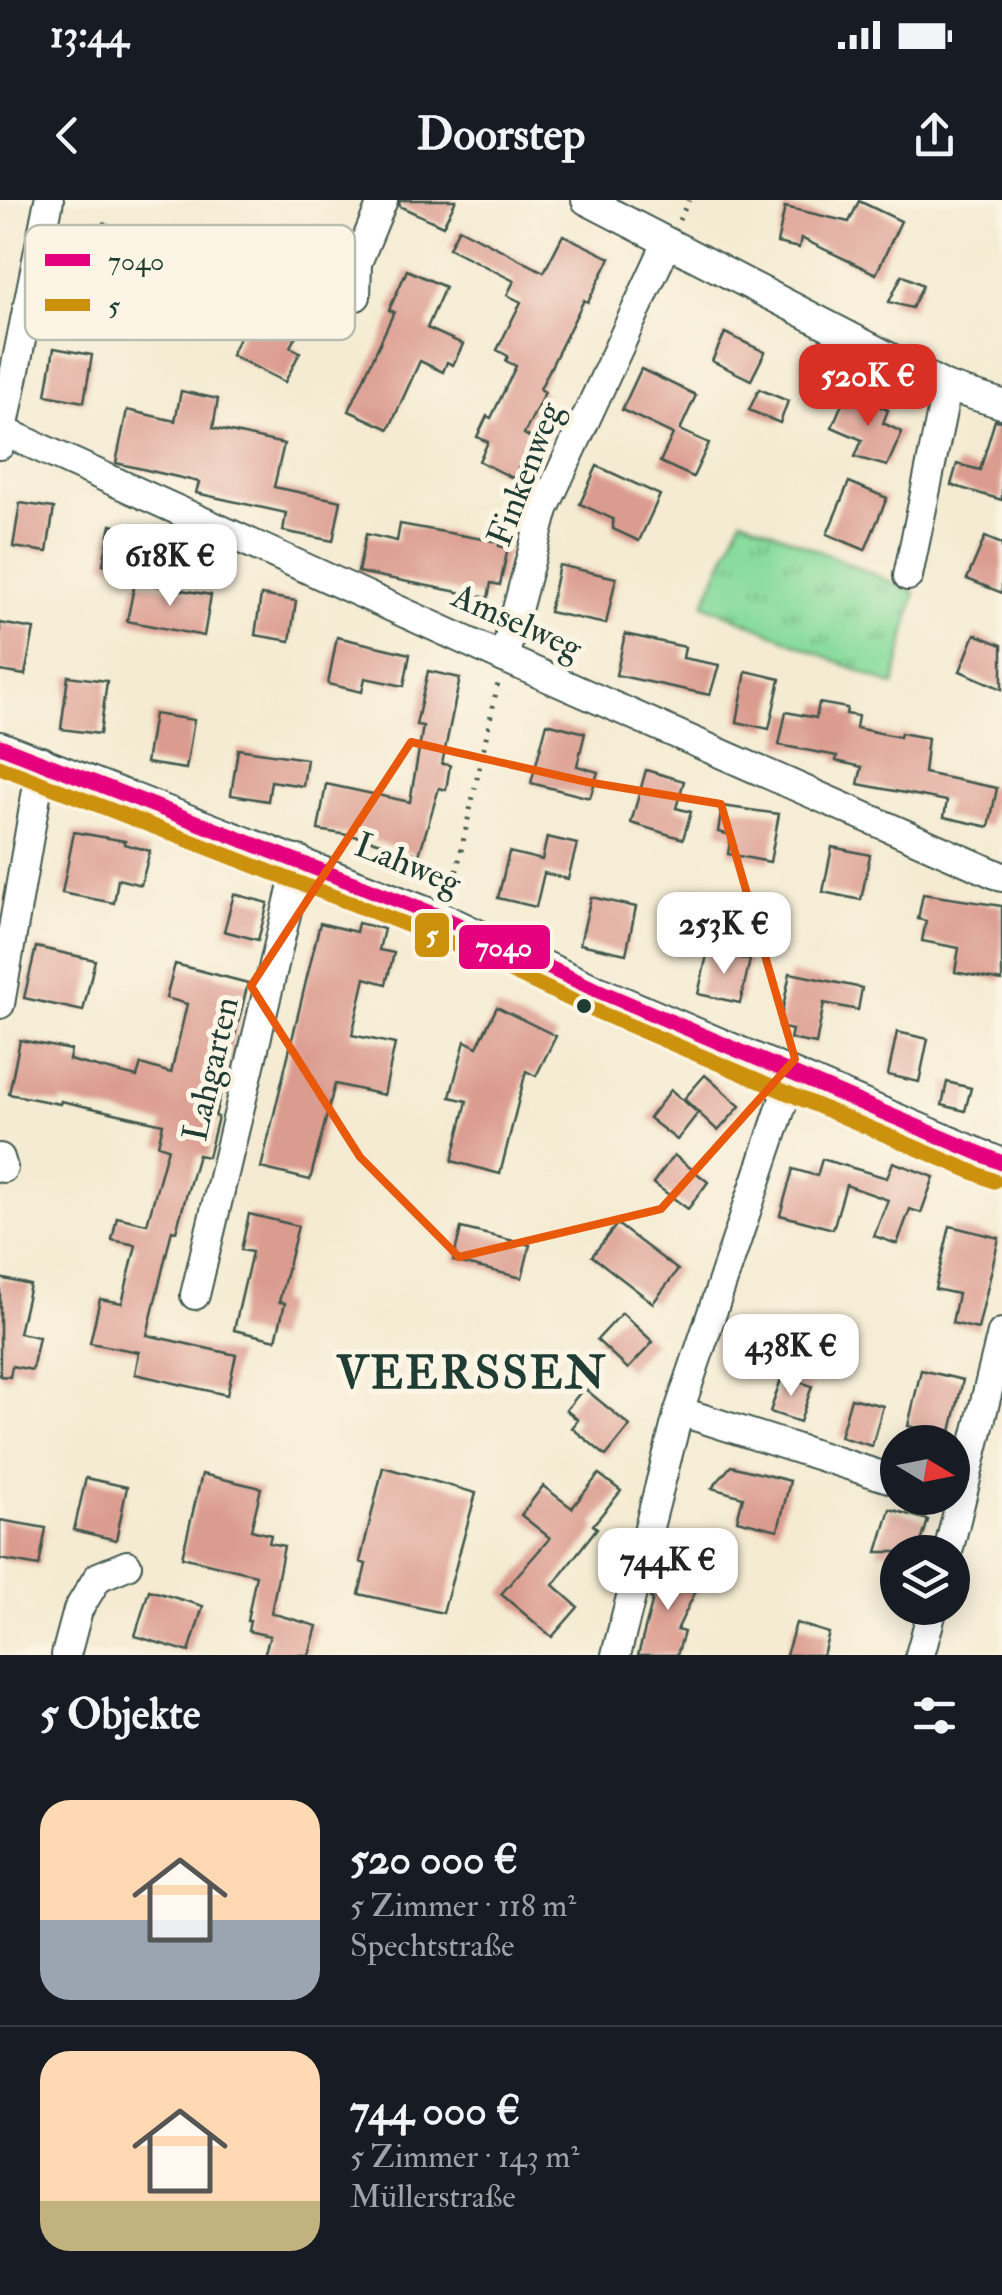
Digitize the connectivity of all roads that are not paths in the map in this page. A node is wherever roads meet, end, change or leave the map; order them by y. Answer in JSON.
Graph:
{"nodes":[{"id":1,"x":49,"y":200,"type":"edge"},
{"id":2,"x":383,"y":200,"type":"edge"},
{"id":3,"x":586,"y":200,"type":"edge"},
{"id":4,"x":44,"y":225,"type":"edge"},
{"id":5,"x":667,"y":243,"type":"junction"},
{"id":6,"x":356,"y":296,"type":"dead end"},
{"id":7,"x":25,"y":322,"type":"edge"},
{"id":8,"x":947,"y":387,"type":"junction"},
{"id":9,"x":1002,"y":404,"type":"edge"},
{"id":10,"x":2,"y":439,"type":"edge"},
{"id":11,"x":908,"y":576,"type":"dead end"},
{"id":12,"x":504,"y":658,"type":"junction"},
{"id":13,"x":0,"y":746,"type":"edge"},
{"id":14,"x":42,"y":761,"type":"junction"},
{"id":15,"x":299,"y":860,"type":"junction"},
{"id":16,"x":1002,"y":877,"type":"edge"},
{"id":17,"x":0,"y":1004,"type":"edge"},
{"id":18,"x":792,"y":1075,"type":"junction"},
{"id":19,"x":1002,"y":1163,"type":"edge"},
{"id":20,"x":195,"y":1295,"type":"dead end"},
{"id":21,"x":1002,"y":1333,"type":"edge"},
{"id":22,"x":678,"y":1411,"type":"junction"},
{"id":23,"x":970,"y":1447,"type":"edge"},
{"id":24,"x":880,"y":1475,"type":"edge"},
{"id":25,"x":127,"y":1565,"type":"dead end"},
{"id":26,"x":928,"y":1625,"type":"edge"},
{"id":27,"x":66,"y":1655,"type":"edge"},
{"id":28,"x":616,"y":1655,"type":"edge"},
{"id":29,"x":920,"y":1655,"type":"edge"}],
"edges":[{"from":1,"to":4,"type":"street"},
{"from":2,"to":6,"type":"street"},
{"from":3,"to":5,"type":"street"},
{"from":5,"to":8,"type":"street"},
{"from":5,"to":12,"type":"street","name":"Finkenweg"},
{"from":7,"to":10,"type":"street"},
{"from":8,"to":9,"type":"street"},
{"from":8,"to":11,"type":"street"},
{"from":10,"to":12,"type":"street","name":"Amselweg"},
{"from":12,"to":16,"type":"street","name":"Amselweg"},
{"from":13,"to":14,"type":"street","name":"Lahweg"},
{"from":14,"to":15,"type":"street","name":"Lahweg"},
{"from":14,"to":17,"type":"street"},
{"from":15,"to":18,"type":"street","name":"Lahweg"},
{"from":15,"to":20,"type":"street","name":"Lahgarten"},
{"from":18,"to":19,"type":"street","name":"Lahweg"},
{"from":18,"to":22,"type":"street"},
{"from":21,"to":23,"type":"street"},
{"from":22,"to":24,"type":"street"},
{"from":22,"to":28,"type":"street"},
{"from":25,"to":27,"type":"street"},
{"from":26,"to":29,"type":"street"}]}
